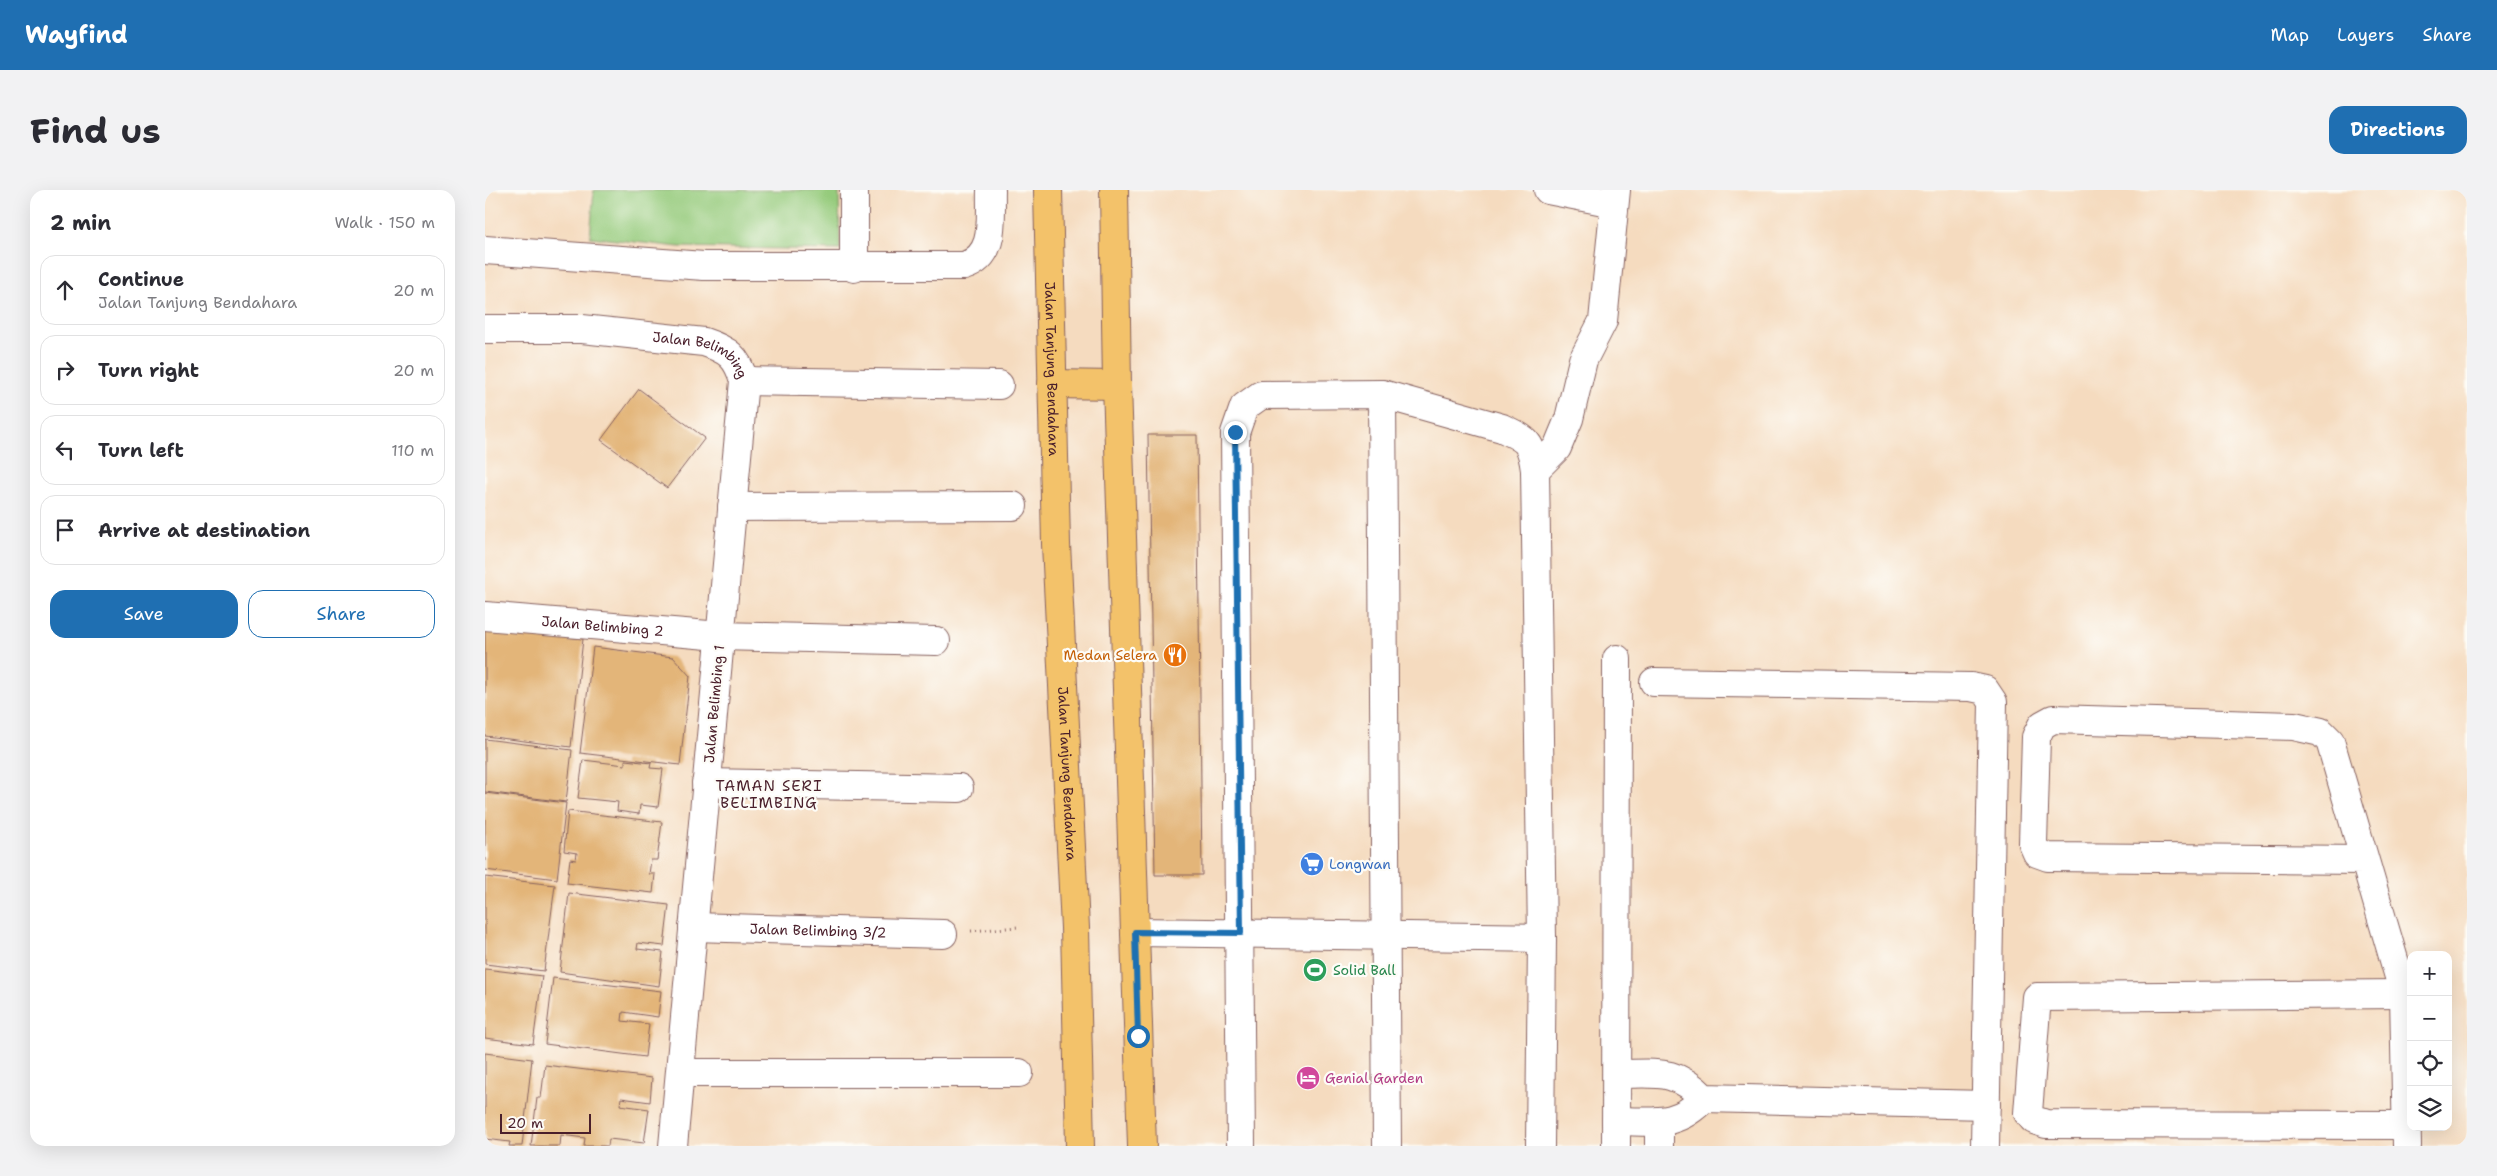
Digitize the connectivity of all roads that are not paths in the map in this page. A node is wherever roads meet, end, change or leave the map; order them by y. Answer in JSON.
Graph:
{"nodes":[{"id":1,"x":854,"y":190,"type":"edge"},
{"id":2,"x":991,"y":190,"type":"edge"},
{"id":3,"x":1048,"y":190,"type":"edge"},
{"id":4,"x":1114,"y":190,"type":"edge"},
{"id":5,"x":1548,"y":190,"type":"edge"},
{"id":6,"x":1615,"y":196,"type":"edge"},
{"id":7,"x":485,"y":250,"type":"edge"},
{"id":8,"x":854,"y":268,"type":"junction"},
{"id":9,"x":485,"y":329,"type":"edge"},
{"id":10,"x":743,"y":381,"type":"junction"},
{"id":11,"x":1052,"y":384,"type":"junction"},
{"id":12,"x":999,"y":385,"type":"dead end"},
{"id":13,"x":1117,"y":385,"type":"junction"},
{"id":14,"x":1382,"y":394,"type":"junction"},
{"id":15,"x":1534,"y":460,"type":"junction"},
{"id":16,"x":1013,"y":506,"type":"dead end"},
{"id":17,"x":732,"y":508,"type":"junction"},
{"id":18,"x":485,"y":616,"type":"edge"},
{"id":19,"x":720,"y":636,"type":"junction"},
{"id":20,"x":936,"y":641,"type":"dead end"},
{"id":21,"x":1617,"y":659,"type":"dead end"},
{"id":22,"x":1654,"y":682,"type":"dead end"},
{"id":23,"x":706,"y":783,"type":"junction"},
{"id":24,"x":959,"y":788,"type":"dead end"},
{"id":25,"x":2364,"y":860,"type":"junction"},
{"id":26,"x":693,"y":927,"type":"junction"},
{"id":27,"x":1135,"y":932,"type":"junction"},
{"id":28,"x":1241,"y":933,"type":"junction"},
{"id":29,"x":943,"y":934,"type":"road end"},
{"id":30,"x":1387,"y":936,"type":"junction"},
{"id":31,"x":1541,"y":938,"type":"junction"},
{"id":32,"x":2404,"y":994,"type":"junction"},
{"id":33,"x":680,"y":1073,"type":"junction"},
{"id":34,"x":1019,"y":1074,"type":"dead end"},
{"id":35,"x":1617,"y":1074,"type":"junction"},
{"id":36,"x":1704,"y":1098,"type":"junction"},
{"id":37,"x":1986,"y":1105,"type":"junction"},
{"id":38,"x":1616,"y":1133,"type":"edge"},
{"id":39,"x":1659,"y":1133,"type":"edge"},
{"id":40,"x":2407,"y":1136,"type":"edge"},
{"id":41,"x":673,"y":1146,"type":"edge"},
{"id":42,"x":1080,"y":1146,"type":"edge"},
{"id":43,"x":1142,"y":1146,"type":"edge"},
{"id":44,"x":1241,"y":1146,"type":"edge"},
{"id":45,"x":1387,"y":1146,"type":"edge"},
{"id":46,"x":1540,"y":1146,"type":"edge"},
{"id":47,"x":1985,"y":1146,"type":"edge"}],
"edges":[{"from":1,"to":8,"type":"street"},
{"from":2,"to":8,"type":"street"},
{"from":3,"to":11,"type":"main road","name":"Jalan Tanjung Bendahara"},
{"from":4,"to":13,"type":"main road"},
{"from":5,"to":6,"type":"street"},
{"from":6,"to":15,"type":"street"},
{"from":7,"to":8,"type":"street"},
{"from":9,"to":10,"type":"street","name":"Jalan Belimbing"},
{"from":10,"to":12,"type":"street","name":"Jalan Belimbing"},
{"from":10,"to":17,"type":"street","name":"Jalan Belimbing 1"},
{"from":11,"to":13,"type":"main road"},
{"from":11,"to":42,"type":"main road","name":"Jalan Tanjung Bendahara"},
{"from":13,"to":27,"type":"main road"},
{"from":14,"to":15,"type":"street"},
{"from":14,"to":28,"type":"street"},
{"from":14,"to":30,"type":"street"},
{"from":15,"to":31,"type":"street"},
{"from":16,"to":17,"type":"street"},
{"from":17,"to":19,"type":"street","name":"Jalan Belimbing 1"},
{"from":18,"to":19,"type":"street","name":"Jalan Belimbing 2"},
{"from":19,"to":20,"type":"street","name":"Jalan Belimbing 2"},
{"from":19,"to":23,"type":"street","name":"Jalan Belimbing 1"},
{"from":21,"to":35,"type":"street"},
{"from":22,"to":37,"type":"street"},
{"from":23,"to":24,"type":"street"},
{"from":23,"to":26,"type":"street","name":"Jalan Belimbing 1"},
{"from":25,"to":25,"type":"street"},
{"from":25,"to":32,"type":"street"},
{"from":26,"to":29,"type":"street","name":"Jalan Belimbing 3/2"},
{"from":26,"to":33,"type":"street","name":"Jalan Belimbing 1"},
{"from":27,"to":28,"type":"street"},
{"from":27,"to":43,"type":"main road"},
{"from":28,"to":30,"type":"street"},
{"from":28,"to":44,"type":"street"},
{"from":30,"to":31,"type":"street"},
{"from":30,"to":45,"type":"street"},
{"from":31,"to":46,"type":"street"},
{"from":32,"to":40,"type":"street"},
{"from":32,"to":40,"type":"street"},
{"from":33,"to":34,"type":"street"},
{"from":33,"to":41,"type":"street","name":"Jalan Belimbing 1"},
{"from":35,"to":36,"type":"street"},
{"from":35,"to":38,"type":"street"},
{"from":36,"to":37,"type":"street"},
{"from":36,"to":39,"type":"street"},
{"from":37,"to":47,"type":"street"},
{"from":38,"to":39,"type":"street"}]}
